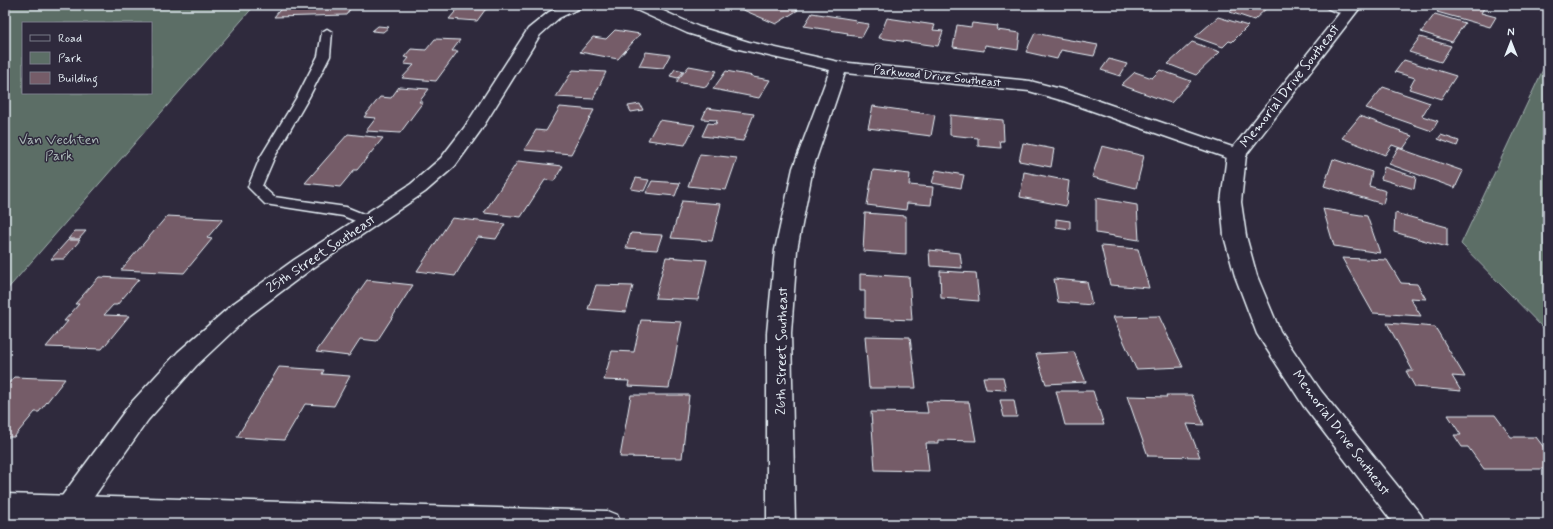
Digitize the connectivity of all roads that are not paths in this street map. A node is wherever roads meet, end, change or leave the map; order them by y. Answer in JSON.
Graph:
{"nodes":[{"id":1,"x":575,"y":5,"type":"edge"},
{"id":2,"x":637,"y":5,"type":"edge"},
{"id":3,"x":1345,"y":7,"type":"edge"},
{"id":4,"x":327,"y":32,"type":"dead end"},
{"id":5,"x":839,"y":67,"type":"junction"},
{"id":6,"x":1237,"y":155,"type":"junction"},
{"id":7,"x":368,"y":221,"type":"junction"},
{"id":8,"x":5,"y":507,"type":"edge"},
{"id":9,"x":69,"y":509,"type":"junction"},
{"id":10,"x":607,"y":524,"type":"edge"},
{"id":11,"x":781,"y":524,"type":"edge"},
{"id":12,"x":1411,"y":524,"type":"edge"}],
"edges":[{"from":1,"to":7,"type":"street","name":"25th Street Southeast"},
{"from":2,"to":5,"type":"street","name":"Parkwood Drive Southeast"},
{"from":3,"to":6,"type":"street","name":"Memorial Drive Southeast"},
{"from":4,"to":7,"type":"lane"},
{"from":5,"to":6,"type":"street","name":"Parkwood Drive Southeast"},
{"from":5,"to":11,"type":"street","name":"26th Street Southeast"},
{"from":6,"to":12,"type":"street","name":"Memorial Drive Southeast"},
{"from":7,"to":9,"type":"street","name":"25th Street Southeast"},
{"from":8,"to":9,"type":"street"},
{"from":9,"to":10,"type":"street"}]}
